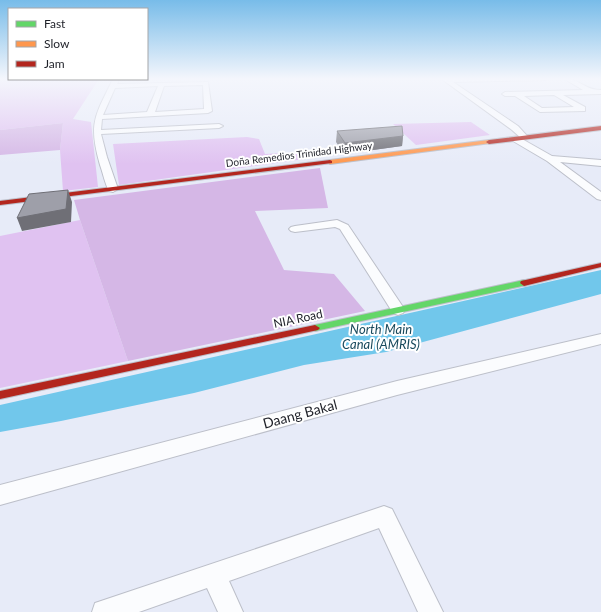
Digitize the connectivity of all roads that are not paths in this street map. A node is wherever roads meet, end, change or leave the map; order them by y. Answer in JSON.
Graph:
{"nodes":[{"id":1,"x":104,"y":107,"type":"edge"},
{"id":2,"x":153,"y":107,"type":"edge"},
{"id":3,"x":208,"y":107,"type":"edge"},
{"id":4,"x":485,"y":107,"type":"edge"},
{"id":5,"x":535,"y":107,"type":"edge"},
{"id":6,"x":578,"y":107,"type":"edge"},
{"id":7,"x":150,"y":114,"type":"junction"},
{"id":8,"x":100,"y":117,"type":"junction"},
{"id":9,"x":219,"y":126,"type":"dead end"},
{"id":10,"x":601,"y":128,"type":"edge"},
{"id":11,"x":99,"y":132,"type":"junction"},
{"id":12,"x":520,"y":138,"type":"junction"},
{"id":13,"x":550,"y":159,"type":"junction"},
{"id":14,"x":601,"y":163,"type":"edge"},
{"id":15,"x":586,"y":186,"type":"junction"},
{"id":16,"x":601,"y":187,"type":"edge"},
{"id":17,"x":113,"y":189,"type":"junction"},
{"id":18,"x":601,"y":197,"type":"edge"},
{"id":19,"x":0,"y":203,"type":"edge"},
{"id":20,"x":295,"y":229,"type":"dead end"},
{"id":21,"x":601,"y":265,"type":"edge"},
{"id":22,"x":398,"y":310,"type":"junction"},
{"id":23,"x":601,"y":338,"type":"edge"},
{"id":24,"x":0,"y":395,"type":"edge"},
{"id":25,"x":0,"y":495,"type":"edge"},
{"id":26,"x":213,"y":574,"type":"junction"},
{"id":27,"x":104,"y":612,"type":"edge"},
{"id":28,"x":231,"y":612,"type":"edge"},
{"id":29,"x":431,"y":612,"type":"edge"}],
"edges":[{"from":1,"to":8,"type":"street"},
{"from":2,"to":7,"type":"street"},
{"from":3,"to":7,"type":"street"},
{"from":4,"to":12,"type":"street"},
{"from":5,"to":6,"type":"street"},
{"from":7,"to":8,"type":"street"},
{"from":8,"to":11,"type":"street"},
{"from":9,"to":11,"type":"street"},
{"from":10,"to":12,"type":"main road","name":"Doña Remedios Trinidad Highway"},
{"from":11,"to":17,"type":"street"},
{"from":12,"to":13,"type":"street"},
{"from":12,"to":17,"type":"main road","name":"Doña Remedios Trinidad Highway"},
{"from":13,"to":14,"type":"street"},
{"from":13,"to":15,"type":"street"},
{"from":15,"to":16,"type":"street"},
{"from":15,"to":18,"type":"street"},
{"from":17,"to":19,"type":"main road","name":"Doña Remedios Trinidad Highway"},
{"from":20,"to":22,"type":"street"},
{"from":21,"to":22,"type":"main road","name":"NIA Road"},
{"from":22,"to":24,"type":"main road","name":"NIA Road"},
{"from":23,"to":25,"type":"street","name":"Daang Bakal"},
{"from":26,"to":27,"type":"street"},
{"from":26,"to":28,"type":"street"},
{"from":26,"to":29,"type":"street"}]}
